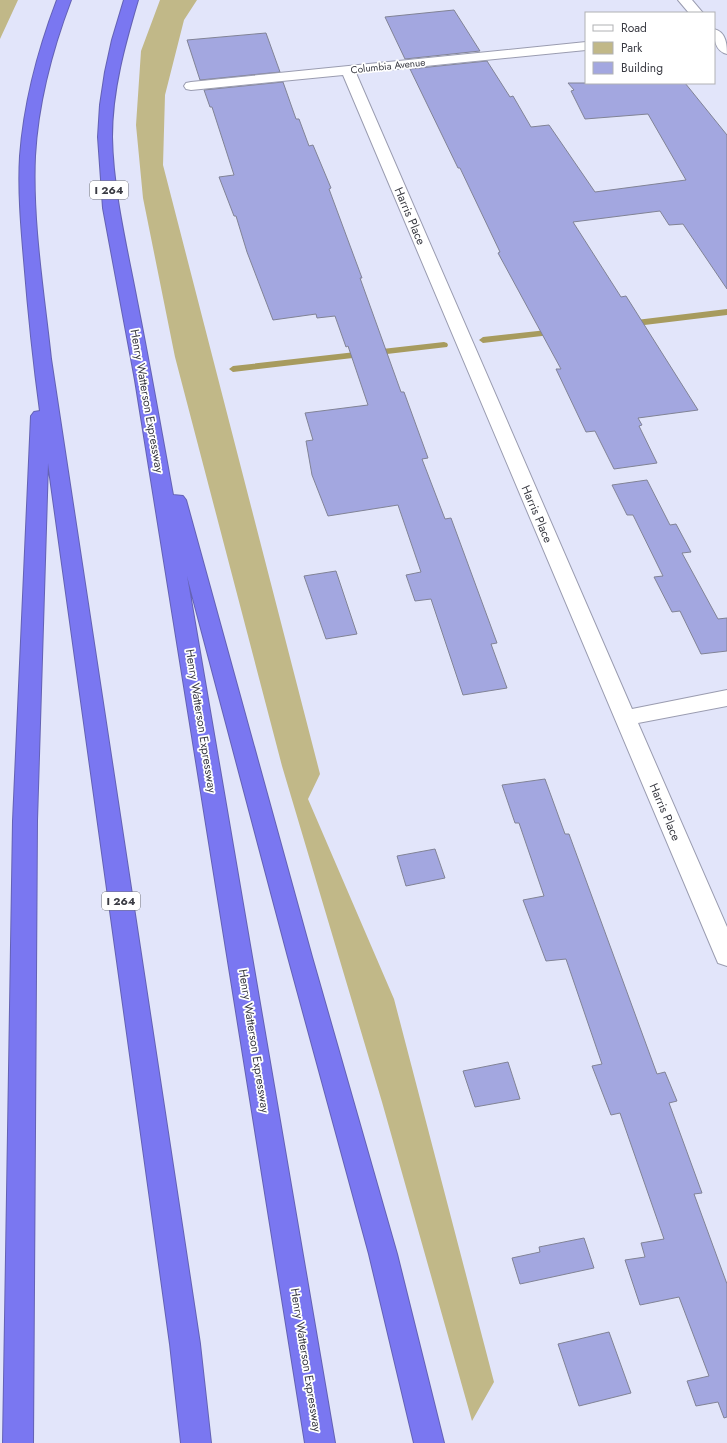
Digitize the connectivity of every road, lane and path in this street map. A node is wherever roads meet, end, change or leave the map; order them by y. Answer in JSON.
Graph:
{"nodes":[{"id":1,"x":64,"y":0,"type":"edge"},
{"id":2,"x":130,"y":0,"type":"edge"},
{"id":3,"x":685,"y":0,"type":"edge"},
{"id":4,"x":695,"y":12,"type":"edge"},
{"id":5,"x":727,"y":31,"type":"edge"},
{"id":6,"x":715,"y":33,"type":"edge"},
{"id":7,"x":715,"y":34,"type":"edge"},
{"id":8,"x":585,"y":46,"type":"edge"},
{"id":9,"x":727,"y":50,"type":"edge"},
{"id":10,"x":348,"y":71,"type":"junction"},
{"id":11,"x":191,"y":86,"type":"dead end"},
{"id":12,"x":42,"y":358,"type":"junction"},
{"id":13,"x":144,"y":380,"type":"junction"},
{"id":14,"x":727,"y":698,"type":"edge"},
{"id":15,"x":624,"y":718,"type":"junction"},
{"id":16,"x":727,"y":956,"type":"edge"},
{"id":17,"x":18,"y":1443,"type":"edge"},
{"id":18,"x":196,"y":1443,"type":"edge"},
{"id":19,"x":320,"y":1443,"type":"edge"},
{"id":20,"x":428,"y":1443,"type":"edge"}],
"edges":[{"from":1,"to":12,"type":"highway","number":"I 264"},
{"from":2,"to":13,"type":"highway","name":"Henry Watterson Expressway","number":"I 264"},
{"from":3,"to":4,"type":"street"},
{"from":5,"to":6,"type":"street"},
{"from":7,"to":9,"type":"street"},
{"from":8,"to":10,"type":"street","name":"Columbia Avenue"},
{"from":10,"to":11,"type":"street","name":"Columbia Avenue"},
{"from":10,"to":15,"type":"street","name":"Harris Place"},
{"from":12,"to":17,"type":"highway"},
{"from":12,"to":18,"type":"highway","number":"I 264"},
{"from":13,"to":19,"type":"highway","name":"Henry Watterson Expressway","number":"I 264"},
{"from":13,"to":20,"type":"highway"},
{"from":14,"to":15,"type":"street"},
{"from":15,"to":16,"type":"street","name":"Harris Place"}]}
